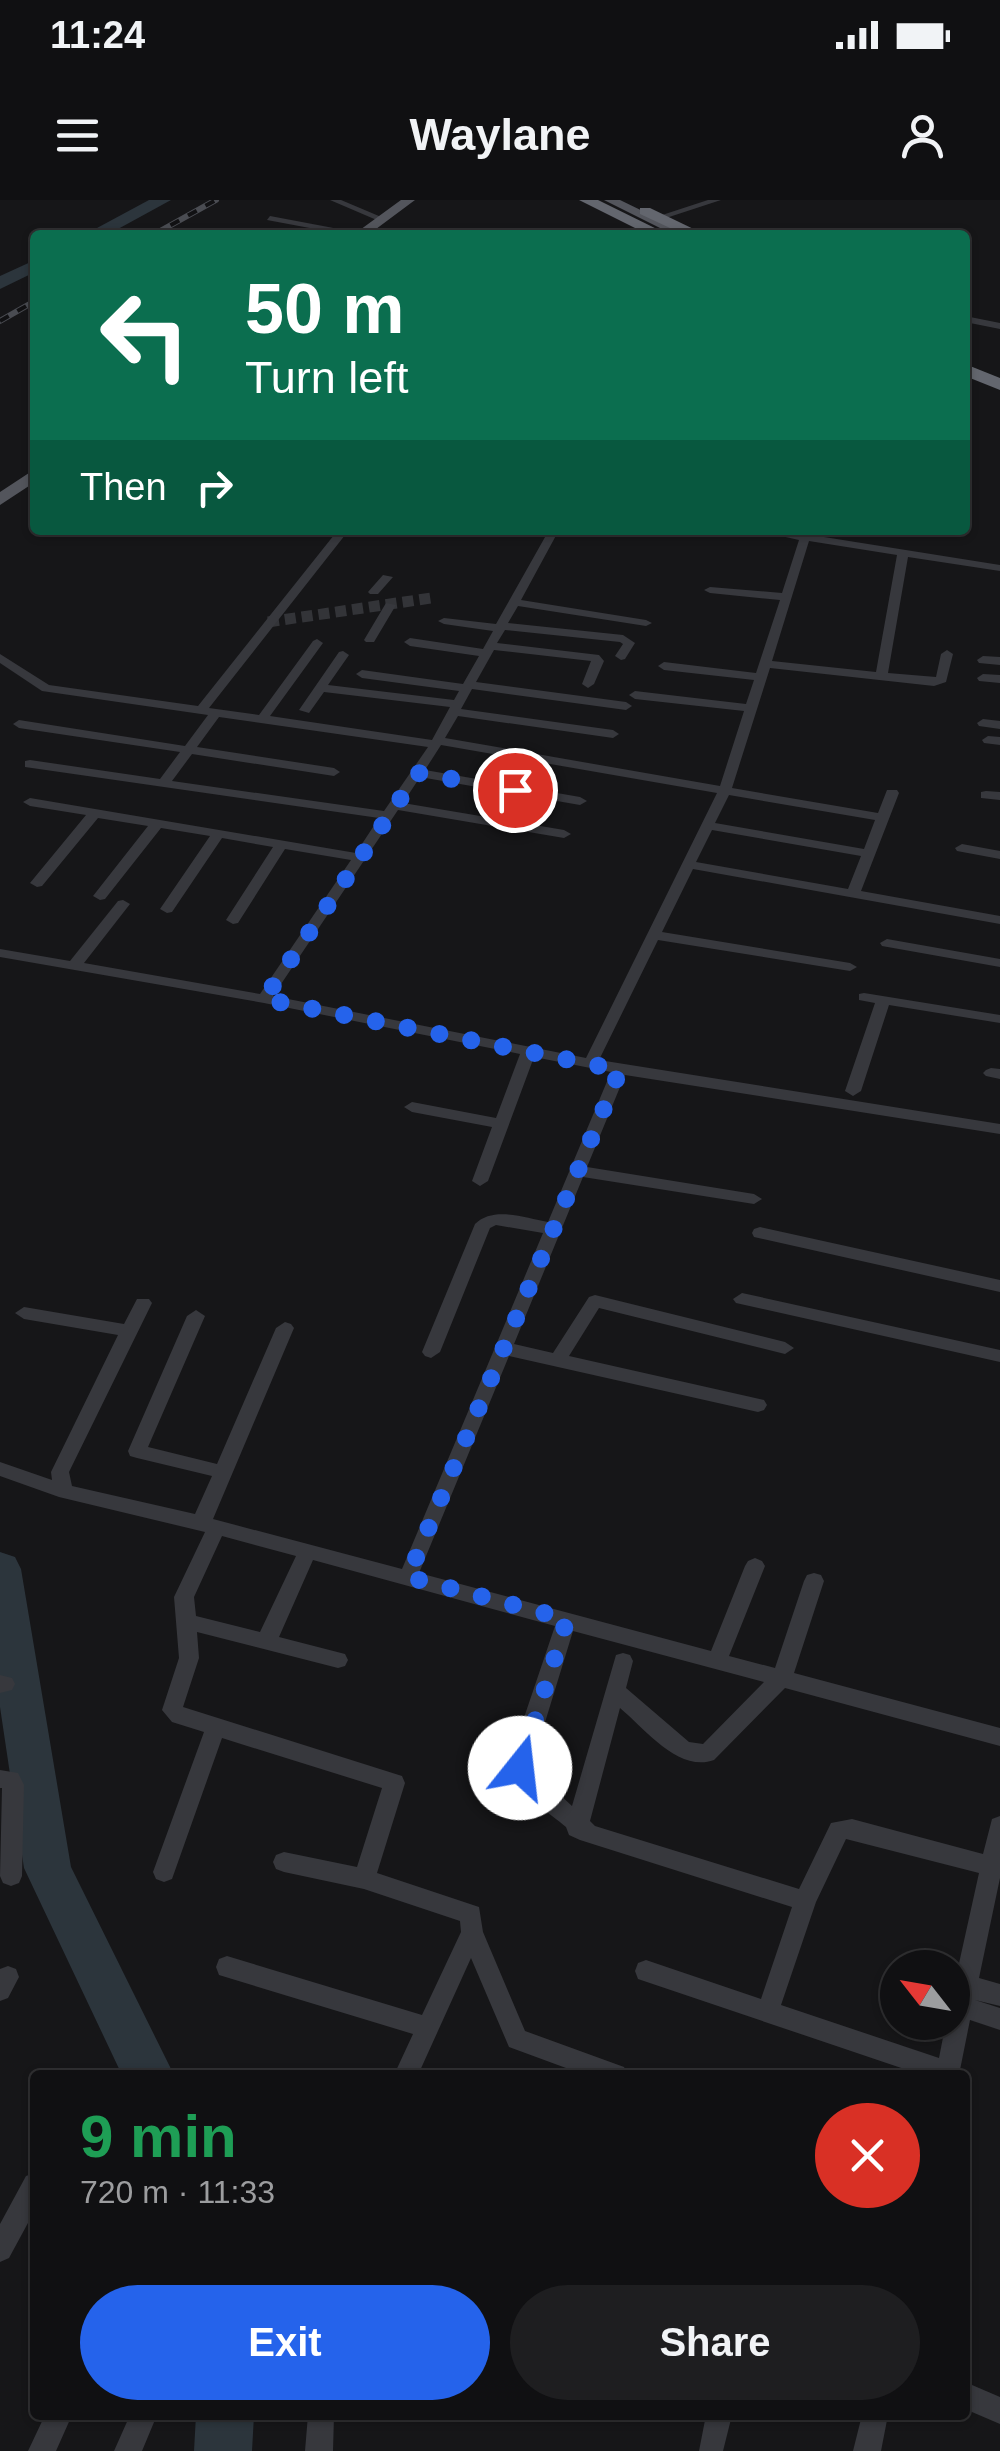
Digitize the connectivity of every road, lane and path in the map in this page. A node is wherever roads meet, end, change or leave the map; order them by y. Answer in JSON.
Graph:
{"nodes":[{"id":1,"x":334,"y":200,"type":"edge"},
{"id":2,"x":409,"y":200,"type":"edge"},
{"id":3,"x":586,"y":200,"type":"edge"},
{"id":4,"x":595,"y":200,"type":"edge"},
{"id":5,"x":610,"y":200,"type":"edge"},
{"id":6,"x":623,"y":200,"type":"edge"},
{"id":7,"x":717,"y":200,"type":"edge"},
{"id":8,"x":422,"y":204,"type":"edge"},
{"id":9,"x":660,"y":216,"type":"junction"},
{"id":10,"x":270,"y":218,"type":"dead end"},
{"id":11,"x":382,"y":219,"type":"junction"},
{"id":12,"x":334,"y":230,"type":"edge"},
{"id":13,"x":367,"y":230,"type":"edge"},
{"id":14,"x":379,"y":230,"type":"edge"},
{"id":15,"x":393,"y":230,"type":"edge"},
{"id":16,"x":650,"y":230,"type":"edge"},
{"id":17,"x":659,"y":230,"type":"edge"},
{"id":18,"x":674,"y":230,"type":"edge"},
{"id":19,"x":688,"y":230,"type":"edge"},
{"id":20,"x":970,"y":319,"type":"edge"},
{"id":21,"x":1000,"y":326,"type":"edge"},
{"id":22,"x":970,"y":363,"type":"edge"},
{"id":23,"x":970,"y":371,"type":"edge"},
{"id":24,"x":1000,"y":376,"type":"edge"},
{"id":25,"x":1000,"y":386,"type":"edge"},
{"id":26,"x":30,"y":478,"type":"edge"},
{"id":27,"x":30,"y":492,"type":"edge"},
{"id":28,"x":0,"y":500,"type":"edge"},
{"id":29,"x":0,"y":513,"type":"edge"},
{"id":30,"x":340,"y":535,"type":"edge"},
{"id":31,"x":551,"y":535,"type":"edge"},
{"id":32,"x":808,"y":535,"type":"edge"},
{"id":33,"x":822,"y":535,"type":"edge"},
{"id":34,"x":827,"y":535,"type":"edge"},
{"id":35,"x":903,"y":553,"type":"junction"},
{"id":36,"x":1000,"y":564,"type":"edge"},
{"id":37,"x":387,"y":577,"type":"dead end"},
{"id":38,"x":710,"y":590,"type":"dead end"},
{"id":39,"x":374,"y":592,"type":"dead end"},
{"id":40,"x":786,"y":597,"type":"junction"},
{"id":41,"x":514,"y":602,"type":"junction"},
{"id":42,"x":390,"y":605,"type":"dead end"},
{"id":43,"x":444,"y":620,"type":"dead end"},
{"id":44,"x":646,"y":623,"type":"dead end"},
{"id":45,"x":500,"y":627,"type":"junction"},
{"id":46,"x":370,"y":640,"type":"dead end"},
{"id":47,"x":410,"y":642,"type":"dead end"},
{"id":48,"x":316,"y":644,"type":"dead end"},
{"id":49,"x":488,"y":649,"type":"junction"},
{"id":50,"x":946,"y":654,"type":"dead end"},
{"id":51,"x":343,"y":655,"type":"dead end"},
{"id":52,"x":621,"y":656,"type":"dead end"},
{"id":53,"x":0,"y":658,"type":"edge"},
{"id":54,"x":983,"y":660,"type":"dead end"},
{"id":55,"x":1000,"y":661,"type":"edge"},
{"id":56,"x":664,"y":666,"type":"dead end"},
{"id":57,"x":763,"y":670,"type":"junction"},
{"id":58,"x":362,"y":674,"type":"dead end"},
{"id":59,"x":881,"y":677,"type":"junction"},
{"id":60,"x":982,"y":678,"type":"dead end"},
{"id":61,"x":1000,"y":680,"type":"edge"},
{"id":62,"x":588,"y":684,"type":"dead end"},
{"id":63,"x":468,"y":686,"type":"junction"},
{"id":64,"x":320,"y":688,"type":"junction"},
{"id":65,"x":456,"y":708,"type":"junction"},
{"id":66,"x":752,"y":708,"type":"junction"},
{"id":67,"x":201,"y":710,"type":"junction"},
{"id":68,"x":305,"y":710,"type":"dead end"},
{"id":69,"x":216,"y":712,"type":"junction"},
{"id":70,"x":262,"y":719,"type":"junction"},
{"id":71,"x":983,"y":723,"type":"dead end"},
{"id":72,"x":19,"y":724,"type":"dead end"},
{"id":73,"x":1000,"y":724,"type":"edge"},
{"id":74,"x":613,"y":734,"type":"dead end"},
{"id":75,"x":437,"y":743,"type":"junction"},
{"id":76,"x":188,"y":750,"type":"junction"},
{"id":77,"x":30,"y":764,"type":"dead end"},
{"id":78,"x":334,"y":772,"type":"dead end"},
{"id":79,"x":418,"y":773,"type":"junction"},
{"id":80,"x":164,"y":783,"type":"junction"},
{"id":81,"x":726,"y":788,"type":"junction"},
{"id":82,"x":892,"y":793,"type":"dead end"},
{"id":83,"x":580,"y":801,"type":"dead end"},
{"id":84,"x":30,"y":802,"type":"dead end"},
{"id":85,"x":393,"y":811,"type":"junction"},
{"id":86,"x":94,"y":813,"type":"junction"},
{"id":87,"x":884,"y":818,"type":"junction"},
{"id":88,"x":156,"y":824,"type":"junction"},
{"id":89,"x":709,"y":826,"type":"junction"},
{"id":90,"x":218,"y":834,"type":"junction"},
{"id":91,"x":564,"y":834,"type":"dead end"},
{"id":92,"x":281,"y":844,"type":"junction"},
{"id":93,"x":962,"y":848,"type":"dead end"},
{"id":94,"x":866,"y":854,"type":"junction"},
{"id":95,"x":1000,"y":855,"type":"edge"},
{"id":96,"x":361,"y":858,"type":"junction"},
{"id":97,"x":692,"y":865,"type":"junction"},
{"id":98,"x":37,"y":883,"type":"dead end"},
{"id":99,"x":853,"y":894,"type":"junction"},
{"id":100,"x":100,"y":896,"type":"dead end"},
{"id":101,"x":123,"y":904,"type":"dead end"},
{"id":102,"x":167,"y":910,"type":"dead end"},
{"id":103,"x":233,"y":920,"type":"dead end"},
{"id":104,"x":1000,"y":920,"type":"edge"},
{"id":105,"x":656,"y":935,"type":"junction"},
{"id":106,"x":887,"y":943,"type":"dead end"},
{"id":107,"x":6,"y":954,"type":"edge"},
{"id":108,"x":1000,"y":963,"type":"edge"},
{"id":109,"x":74,"y":966,"type":"junction"},
{"id":110,"x":850,"y":967,"type":"dead end"},
{"id":111,"x":864,"y":998,"type":"dead end"},
{"id":112,"x":264,"y":999,"type":"junction"},
{"id":113,"x":884,"y":1000,"type":"junction"},
{"id":114,"x":1000,"y":1019,"type":"edge"},
{"id":115,"x":528,"y":1052,"type":"junction"},
{"id":116,"x":590,"y":1064,"type":"junction"},
{"id":117,"x":620,"y":1070,"type":"junction"},
{"id":118,"x":853,"y":1091,"type":"dead end"},
{"id":119,"x":412,"y":1107,"type":"dead end"},
{"id":120,"x":501,"y":1124,"type":"junction"},
{"id":121,"x":1000,"y":1129,"type":"edge"},
{"id":122,"x":577,"y":1171,"type":"junction"},
{"id":123,"x":480,"y":1181,"type":"dead end"},
{"id":124,"x":754,"y":1200,"type":"dead end"},
{"id":125,"x":553,"y":1229,"type":"junction"},
{"id":126,"x":760,"y":1233,"type":"dead end"},
{"id":127,"x":1000,"y":1286,"type":"edge"},
{"id":128,"x":742,"y":1299,"type":"dead end"},
{"id":129,"x":143,"y":1304,"type":"dead end"},
{"id":130,"x":24,"y":1313,"type":"dead end"},
{"id":131,"x":196,"y":1316,"type":"dead end"},
{"id":132,"x":285,"y":1328,"type":"dead end"},
{"id":133,"x":130,"y":1331,"type":"junction"},
{"id":134,"x":504,"y":1348,"type":"junction"},
{"id":135,"x":785,"y":1348,"type":"dead end"},
{"id":136,"x":430,"y":1352,"type":"dead end"},
{"id":137,"x":1000,"y":1356,"type":"edge"},
{"id":138,"x":558,"y":1360,"type":"junction"},
{"id":139,"x":758,"y":1405,"type":"dead end"},
{"id":140,"x":0,"y":1470,"type":"edge"},
{"id":141,"x":223,"y":1472,"type":"junction"},
{"id":142,"x":62,"y":1491,"type":"junction"},
{"id":143,"x":209,"y":1525,"type":"junction"},
{"id":144,"x":308,"y":1551,"type":"junction"},
{"id":145,"x":755,"y":1566,"type":"dead end"},
{"id":146,"x":408,"y":1577,"type":"junction"},
{"id":147,"x":814,"y":1581,"type":"dead end"},
{"id":148,"x":567,"y":1619,"type":"junction"},
{"id":149,"x":184,"y":1621,"type":"junction"},
{"id":150,"x":266,"y":1642,"type":"junction"},
{"id":151,"x":718,"y":1659,"type":"junction"},
{"id":152,"x":338,"y":1660,"type":"dead end"},
{"id":153,"x":623,"y":1661,"type":"dead end"},
{"id":154,"x":783,"y":1676,"type":"junction"},
{"id":155,"x":615,"y":1691,"type":"junction"},
{"id":156,"x":216,"y":1727,"type":"junction"},
{"id":157,"x":1000,"y":1737,"type":"edge"},
{"id":158,"x":0,"y":1779,"type":"edge"},
{"id":159,"x":1000,"y":1826,"type":"edge"},
{"id":160,"x":577,"y":1828,"type":"junction"},
{"id":161,"x":284,"y":1862,"type":"dead end"},
{"id":162,"x":991,"y":1866,"type":"junction"},
{"id":163,"x":164,"y":1872,"type":"dead end"},
{"id":164,"x":11,"y":1876,"type":"dead end"},
{"id":165,"x":364,"y":1880,"type":"junction"},
{"id":166,"x":805,"y":1901,"type":"junction"},
{"id":167,"x":472,"y":1932,"type":"junction"},
{"id":168,"x":227,"y":1966,"type":"dead end"},
{"id":169,"x":970,"y":1966,"type":"edge"},
{"id":170,"x":646,"y":1971,"type":"dead end"},
{"id":171,"x":970,"y":1995,"type":"edge"},
{"id":172,"x":1000,"y":1996,"type":"edge"},
{"id":173,"x":970,"y":1999,"type":"edge"},
{"id":174,"x":768,"y":2011,"type":"junction"},
{"id":175,"x":1000,"y":2019,"type":"edge"},
{"id":176,"x":428,"y":2028,"type":"junction"},
{"id":177,"x":954,"y":2040,"type":"edge"},
{"id":178,"x":569,"y":2067,"type":"edge"},
{"id":179,"x":408,"y":2070,"type":"edge"},
{"id":180,"x":938,"y":2070,"type":"edge"},
{"id":181,"x":948,"y":2070,"type":"edge"},
{"id":182,"x":30,"y":2194,"type":"edge"},
{"id":183,"x":0,"y":2249,"type":"edge"},
{"id":184,"x":970,"y":2396,"type":"edge"},
{"id":185,"x":1000,"y":2411,"type":"edge"},
{"id":186,"x":57,"y":2420,"type":"edge"},
{"id":187,"x":142,"y":2420,"type":"edge"},
{"id":188,"x":321,"y":2420,"type":"edge"},
{"id":189,"x":719,"y":2420,"type":"edge"},
{"id":190,"x":874,"y":2420,"type":"edge"},
{"id":191,"x":712,"y":2448,"type":"dead end"},
{"id":192,"x":869,"y":2450,"type":"edge"},
{"id":193,"x":42,"y":2451,"type":"edge"},
{"id":194,"x":128,"y":2451,"type":"edge"},
{"id":195,"x":319,"y":2451,"type":"edge"}],
"edges":[{"from":1,"to":11,"type":"street"},
{"from":2,"to":11,"type":"main road"},
{"from":3,"to":16,"type":"highway"},
{"from":4,"to":17,"type":"main road"},
{"from":5,"to":18,"type":"main road"},
{"from":6,"to":9,"type":"highway"},
{"from":7,"to":9,"type":"street"},
{"from":8,"to":14,"type":"main road"},
{"from":8,"to":15,"type":"main road"},
{"from":9,"to":19,"type":"highway"},
{"from":10,"to":12,"type":"street"},
{"from":11,"to":13,"type":"main road"},
{"from":20,"to":21,"type":"street"},
{"from":22,"to":24,"type":"highway"},
{"from":23,"to":25,"type":"highway"},
{"from":26,"to":28,"type":"main road"},
{"from":27,"to":29,"type":"main road"},
{"from":30,"to":67,"type":"street"},
{"from":31,"to":41,"type":"street"},
{"from":32,"to":40,"type":"street"},
{"from":33,"to":35,"type":"street"},
{"from":34,"to":36,"type":"street"},
{"from":35,"to":36,"type":"street"},
{"from":35,"to":59,"type":"street"},
{"from":37,"to":39,"type":"street"},
{"from":38,"to":40,"type":"street"},
{"from":40,"to":57,"type":"street"},
{"from":41,"to":44,"type":"street"},
{"from":41,"to":45,"type":"street"},
{"from":42,"to":46,"type":"street"},
{"from":43,"to":45,"type":"street"},
{"from":45,"to":49,"type":"street"},
{"from":45,"to":52,"type":"street"},
{"from":47,"to":49,"type":"street"},
{"from":48,"to":70,"type":"street"},
{"from":49,"to":62,"type":"street"},
{"from":49,"to":63,"type":"street"},
{"from":50,"to":59,"type":"street"},
{"from":51,"to":64,"type":"street"},
{"from":53,"to":67,"type":"street"},
{"from":54,"to":55,"type":"street"},
{"from":56,"to":57,"type":"street"},
{"from":57,"to":59,"type":"street"},
{"from":57,"to":66,"type":"street"},
{"from":58,"to":63,"type":"street"},
{"from":60,"to":61,"type":"street"},
{"from":63,"to":65,"type":"street"},
{"from":63,"to":66,"type":"street"},
{"from":64,"to":65,"type":"street"},
{"from":64,"to":68,"type":"street"},
{"from":65,"to":74,"type":"street"},
{"from":65,"to":75,"type":"street"},
{"from":66,"to":81,"type":"street"},
{"from":67,"to":69,"type":"street"},
{"from":69,"to":70,"type":"street"},
{"from":69,"to":76,"type":"street"},
{"from":70,"to":75,"type":"street"},
{"from":71,"to":73,"type":"street"},
{"from":72,"to":76,"type":"street"},
{"from":75,"to":79,"type":"street"},
{"from":75,"to":81,"type":"street"},
{"from":76,"to":78,"type":"street"},
{"from":76,"to":80,"type":"street"},
{"from":77,"to":80,"type":"street"},
{"from":79,"to":83,"type":"street"},
{"from":79,"to":85,"type":"street"},
{"from":80,"to":85,"type":"street"},
{"from":81,"to":87,"type":"street"},
{"from":81,"to":89,"type":"street"},
{"from":82,"to":87,"type":"street"},
{"from":84,"to":86,"type":"street"},
{"from":85,"to":91,"type":"street"},
{"from":85,"to":96,"type":"street"},
{"from":86,"to":88,"type":"street"},
{"from":86,"to":98,"type":"street"},
{"from":87,"to":94,"type":"street"},
{"from":88,"to":90,"type":"street"},
{"from":88,"to":100,"type":"street"},
{"from":89,"to":94,"type":"street"},
{"from":89,"to":97,"type":"street"},
{"from":90,"to":92,"type":"street"},
{"from":90,"to":102,"type":"street"},
{"from":92,"to":96,"type":"street"},
{"from":92,"to":103,"type":"street"},
{"from":93,"to":95,"type":"street"},
{"from":94,"to":99,"type":"street"},
{"from":96,"to":112,"type":"street"},
{"from":97,"to":99,"type":"street"},
{"from":97,"to":105,"type":"street"},
{"from":99,"to":104,"type":"street"},
{"from":101,"to":109,"type":"street"},
{"from":105,"to":110,"type":"street"},
{"from":105,"to":116,"type":"street"},
{"from":106,"to":108,"type":"street"},
{"from":107,"to":109,"type":"street"},
{"from":109,"to":112,"type":"street"},
{"from":111,"to":113,"type":"street"},
{"from":112,"to":115,"type":"street"},
{"from":113,"to":114,"type":"street"},
{"from":113,"to":118,"type":"street"},
{"from":115,"to":116,"type":"street"},
{"from":115,"to":120,"type":"street"},
{"from":116,"to":117,"type":"street"},
{"from":117,"to":121,"type":"street"},
{"from":117,"to":122,"type":"street"},
{"from":119,"to":120,"type":"street"},
{"from":120,"to":123,"type":"street"},
{"from":122,"to":124,"type":"street"},
{"from":122,"to":125,"type":"street"},
{"from":125,"to":134,"type":"street"},
{"from":125,"to":136,"type":"street"},
{"from":126,"to":127,"type":"street"},
{"from":128,"to":137,"type":"street"},
{"from":129,"to":133,"type":"street"},
{"from":130,"to":133,"type":"street"},
{"from":131,"to":141,"type":"street"},
{"from":132,"to":141,"type":"street"},
{"from":133,"to":142,"type":"street"},
{"from":134,"to":138,"type":"street"},
{"from":134,"to":146,"type":"street"},
{"from":135,"to":138,"type":"street"},
{"from":138,"to":139,"type":"street"},
{"from":140,"to":142,"type":"street"},
{"from":141,"to":143,"type":"street"},
{"from":142,"to":143,"type":"street"},
{"from":143,"to":144,"type":"street"},
{"from":143,"to":149,"type":"street"},
{"from":144,"to":146,"type":"street"},
{"from":144,"to":150,"type":"street"},
{"from":145,"to":151,"type":"street"},
{"from":146,"to":148,"type":"street"},
{"from":147,"to":154,"type":"street"},
{"from":148,"to":151,"type":"street"},
{"from":148,"to":160,"type":"street"},
{"from":149,"to":150,"type":"street"},
{"from":149,"to":156,"type":"street"},
{"from":150,"to":152,"type":"street"},
{"from":151,"to":154,"type":"street"},
{"from":153,"to":155,"type":"street"},
{"from":154,"to":155,"type":"street"},
{"from":154,"to":157,"type":"street"},
{"from":155,"to":160,"type":"street"},
{"from":156,"to":163,"type":"street"},
{"from":156,"to":165,"type":"street"},
{"from":158,"to":164,"type":"street"},
{"from":159,"to":162,"type":"street"},
{"from":160,"to":166,"type":"street"},
{"from":161,"to":165,"type":"street"},
{"from":162,"to":166,"type":"street"},
{"from":162,"to":169,"type":"street"},
{"from":165,"to":167,"type":"street"},
{"from":166,"to":174,"type":"street"},
{"from":167,"to":176,"type":"street"},
{"from":167,"to":178,"type":"street"},
{"from":168,"to":176,"type":"street"},
{"from":170,"to":174,"type":"street"},
{"from":171,"to":172,"type":"street"},
{"from":173,"to":175,"type":"street"},
{"from":174,"to":180,"type":"street"},
{"from":176,"to":179,"type":"street"},
{"from":177,"to":181,"type":"street"},
{"from":182,"to":183,"type":"street"},
{"from":184,"to":185,"type":"street"},
{"from":186,"to":193,"type":"street"},
{"from":187,"to":194,"type":"street"},
{"from":188,"to":195,"type":"street"},
{"from":189,"to":191,"type":"street"},
{"from":190,"to":192,"type":"street"}]}
